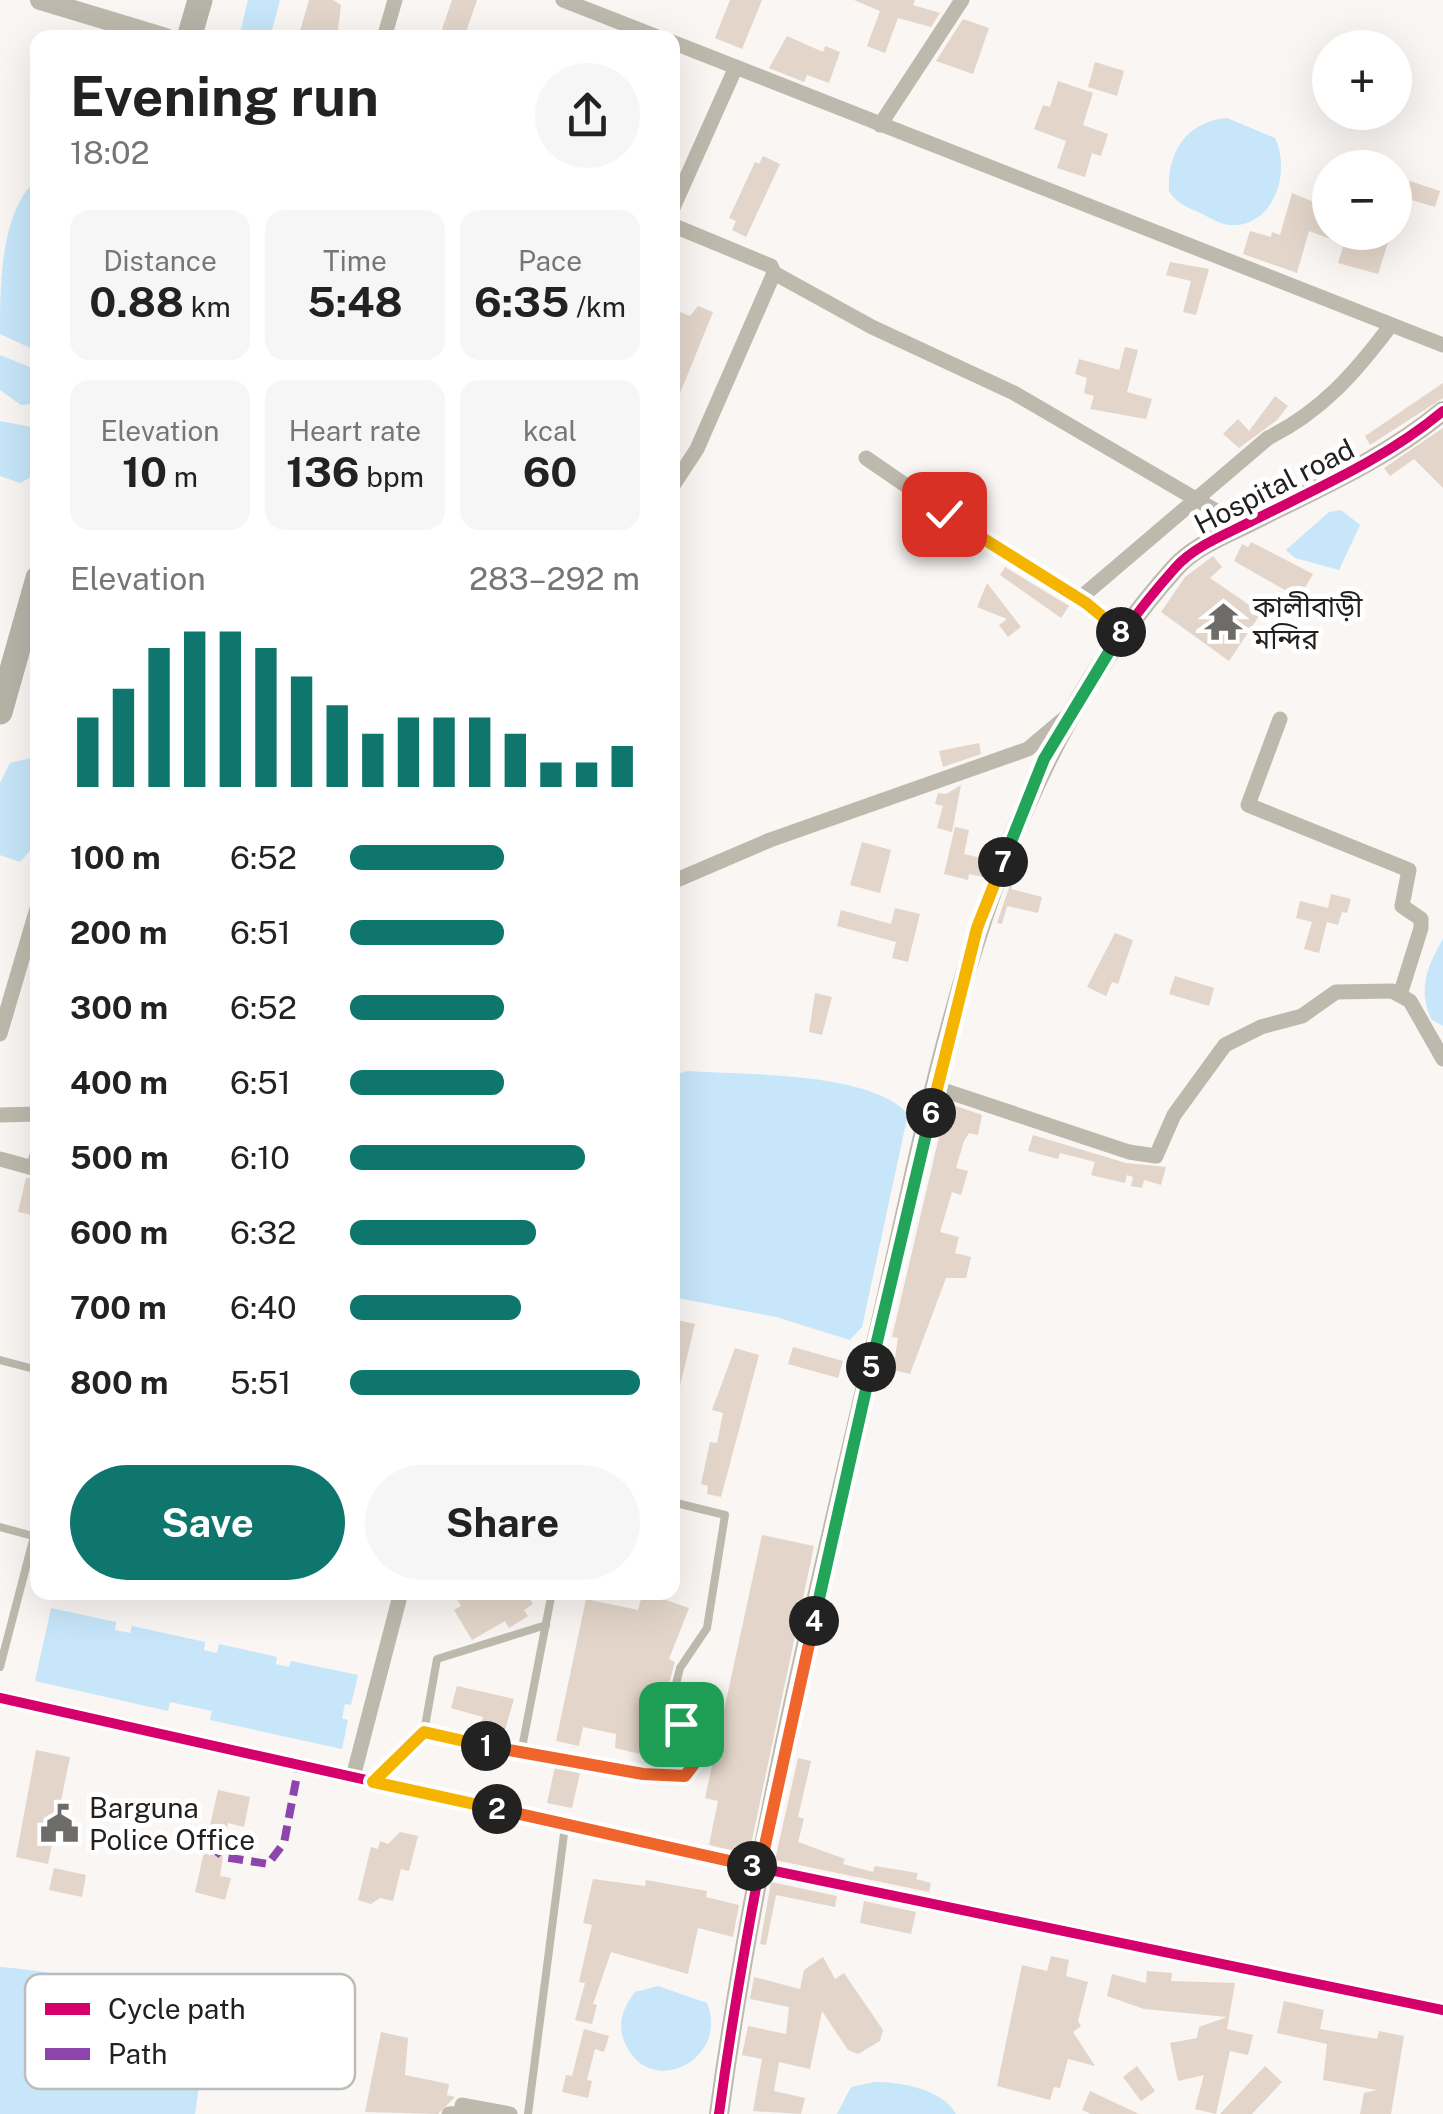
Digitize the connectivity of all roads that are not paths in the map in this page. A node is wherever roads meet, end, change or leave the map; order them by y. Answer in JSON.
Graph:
{"nodes":[{"id":1,"x":40,"y":0,"type":"edge"},
{"id":2,"x":200,"y":0,"type":"edge"},
{"id":3,"x":395,"y":0,"type":"edge"},
{"id":4,"x":563,"y":0,"type":"edge"},
{"id":5,"x":962,"y":0,"type":"edge"},
{"id":6,"x":139,"y":30,"type":"edge"},
{"id":7,"x":191,"y":30,"type":"edge"},
{"id":8,"x":386,"y":30,"type":"edge"},
{"id":9,"x":640,"y":30,"type":"edge"},
{"id":10,"x":680,"y":45,"type":"edge"},
{"id":11,"x":736,"y":67,"type":"junction"},
{"id":12,"x":880,"y":125,"type":"junction"},
{"id":13,"x":680,"y":192,"type":"edge"},
{"id":14,"x":680,"y":228,"type":"edge"},
{"id":15,"x":774,"y":273,"type":"junction"},
{"id":16,"x":1392,"y":325,"type":"junction"},
{"id":17,"x":1443,"y":345,"type":"edge"},
{"id":18,"x":1443,"y":411,"type":"edge"},
{"id":19,"x":866,"y":458,"type":"dead end"},
{"id":20,"x":680,"y":474,"type":"edge"},
{"id":21,"x":1198,"y":498,"type":"junction"},
{"id":22,"x":1242,"y":526,"type":"junction"},
{"id":23,"x":1082,"y":601,"type":"junction"},
{"id":24,"x":30,"y":606,"type":"edge"},
{"id":25,"x":1120,"y":631,"type":"junction"},
{"id":26,"x":1078,"y":706,"type":"junction"},
{"id":27,"x":0,"y":712,"type":"edge"},
{"id":28,"x":1280,"y":719,"type":"dead end"},
{"id":29,"x":680,"y":879,"type":"edge"},
{"id":30,"x":30,"y":932,"type":"edge"},
{"id":31,"x":1400,"y":996,"type":"junction"},
{"id":32,"x":0,"y":1034,"type":"edge"},
{"id":33,"x":1443,"y":1059,"type":"edge"},
{"id":34,"x":937,"y":1088,"type":"junction"},
{"id":35,"x":30,"y":1114,"type":"edge"},
{"id":36,"x":0,"y":1115,"type":"edge"},
{"id":37,"x":0,"y":1160,"type":"edge"},
{"id":38,"x":30,"y":1167,"type":"edge"},
{"id":39,"x":0,"y":1360,"type":"edge"},
{"id":40,"x":30,"y":1368,"type":"edge"},
{"id":41,"x":680,"y":1504,"type":"edge"},
{"id":42,"x":0,"y":1527,"type":"edge"},
{"id":43,"x":30,"y":1535,"type":"edge"},
{"id":44,"x":30,"y":1551,"type":"edge"},
{"id":45,"x":399,"y":1600,"type":"edge"},
{"id":46,"x":551,"y":1600,"type":"edge"},
{"id":47,"x":546,"y":1625,"type":"junction"},
{"id":48,"x":1,"y":1661,"type":"edge"},
{"id":49,"x":0,"y":1698,"type":"edge"},
{"id":50,"x":424,"y":1732,"type":"junction"},
{"id":51,"x":521,"y":1753,"type":"junction"},
{"id":52,"x":353,"y":1777,"type":"junction"},
{"id":53,"x":373,"y":1782,"type":"junction"},
{"id":54,"x":565,"y":1824,"type":"junction"},
{"id":55,"x":760,"y":1868,"type":"junction"},
{"id":56,"x":1443,"y":2010,"type":"edge"},
{"id":57,"x":449,"y":2114,"type":"edge"},
{"id":58,"x":510,"y":2114,"type":"edge"},
{"id":59,"x":528,"y":2114,"type":"edge"},
{"id":60,"x":719,"y":2114,"type":"edge"}],
"edges":[{"from":1,"to":6,"type":"street"},
{"from":2,"to":7,"type":"main road"},
{"from":3,"to":8,"type":"street"},
{"from":4,"to":9,"type":"street"},
{"from":5,"to":12,"type":"street"},
{"from":10,"to":11,"type":"street"},
{"from":11,"to":12,"type":"street"},
{"from":11,"to":13,"type":"street"},
{"from":12,"to":16,"type":"street"},
{"from":14,"to":15,"type":"street"},
{"from":15,"to":20,"type":"street"},
{"from":15,"to":21,"type":"street"},
{"from":16,"to":17,"type":"street"},
{"from":16,"to":21,"type":"street"},
{"from":18,"to":22,"type":"street","name":"Hospital road"},
{"from":19,"to":23,"type":"street"},
{"from":21,"to":22,"type":"street"},
{"from":21,"to":23,"type":"street"},
{"from":22,"to":25,"type":"street","name":"Hospital road"},
{"from":23,"to":25,"type":"street"},
{"from":24,"to":27,"type":"main road"},
{"from":25,"to":26,"type":"street","name":"Hospital road"},
{"from":26,"to":29,"type":"street"},
{"from":26,"to":34,"type":"street","name":"Hospital road"},
{"from":28,"to":31,"type":"street"},
{"from":30,"to":32,"type":"street"},
{"from":31,"to":33,"type":"street"},
{"from":31,"to":34,"type":"street"},
{"from":34,"to":55,"type":"street","name":"Hospital road"},
{"from":35,"to":36,"type":"street"},
{"from":37,"to":38,"type":"street"},
{"from":39,"to":40,"type":"lane"},
{"from":41,"to":51,"type":"lane"},
{"from":42,"to":43,"type":"lane"},
{"from":44,"to":48,"type":"lane"},
{"from":45,"to":52,"type":"street"},
{"from":46,"to":47,"type":"lane"},
{"from":47,"to":50,"type":"lane"},
{"from":47,"to":51,"type":"lane"},
{"from":49,"to":52,"type":"street"},
{"from":50,"to":51,"type":"lane"},
{"from":50,"to":53,"type":"lane"},
{"from":52,"to":53,"type":"street"},
{"from":53,"to":54,"type":"street"},
{"from":54,"to":55,"type":"street"},
{"from":54,"to":59,"type":"lane"},
{"from":55,"to":56,"type":"street"},
{"from":55,"to":60,"type":"street","name":"Hospital road"},
{"from":57,"to":58,"type":"street"}]}
